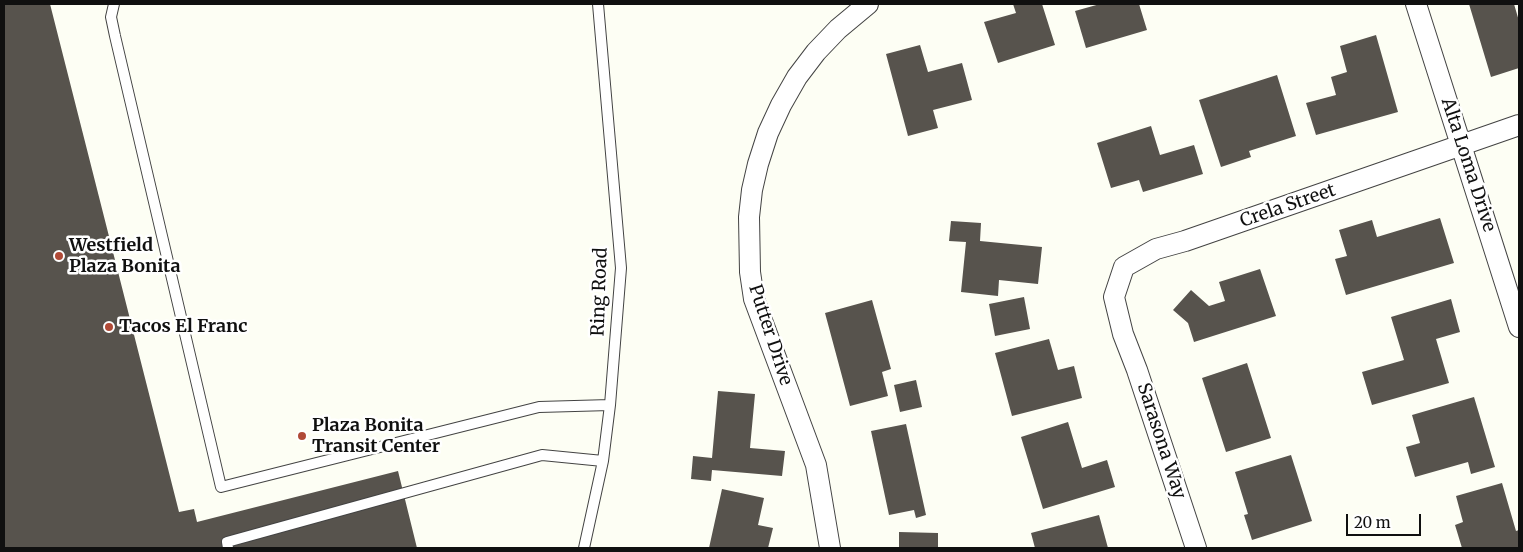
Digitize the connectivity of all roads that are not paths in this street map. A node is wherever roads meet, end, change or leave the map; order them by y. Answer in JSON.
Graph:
{"nodes":[{"id":1,"x":114,"y":4,"type":"edge"},
{"id":2,"x":598,"y":4,"type":"edge"},
{"id":3,"x":868,"y":4,"type":"edge"},
{"id":4,"x":1416,"y":4,"type":"edge"},
{"id":5,"x":1519,"y":125,"type":"edge"},
{"id":6,"x":1462,"y":145,"type":"junction"},
{"id":7,"x":1519,"y":327,"type":"edge"},
{"id":8,"x":1123,"y":334,"type":"joint"},
{"id":9,"x":610,"y":405,"type":"junction"},
{"id":10,"x":604,"y":461,"type":"junction"},
{"id":11,"x":228,"y":548,"type":"edge"},
{"id":12,"x":584,"y":548,"type":"edge"},
{"id":13,"x":830,"y":548,"type":"edge"},
{"id":14,"x":1196,"y":548,"type":"edge"}],
"edges":[{"from":1,"to":9,"type":"lane"},
{"from":2,"to":9,"type":"lane","name":"Ring Road"},
{"from":3,"to":13,"type":"street","name":"Putter Drive"},
{"from":4,"to":6,"type":"street","name":"Alta Loma Drive"},
{"from":5,"to":6,"type":"street","name":"Crela Street"},
{"from":6,"to":7,"type":"street","name":"Alta Loma Drive"},
{"from":6,"to":8,"type":"street","name":"Crela Street"},
{"from":8,"to":14,"type":"street","name":"Sarasona Way"},
{"from":9,"to":10,"type":"lane","name":"Ring Road"},
{"from":10,"to":11,"type":"lane"},
{"from":10,"to":12,"type":"lane","name":"Ring Road"}]}
